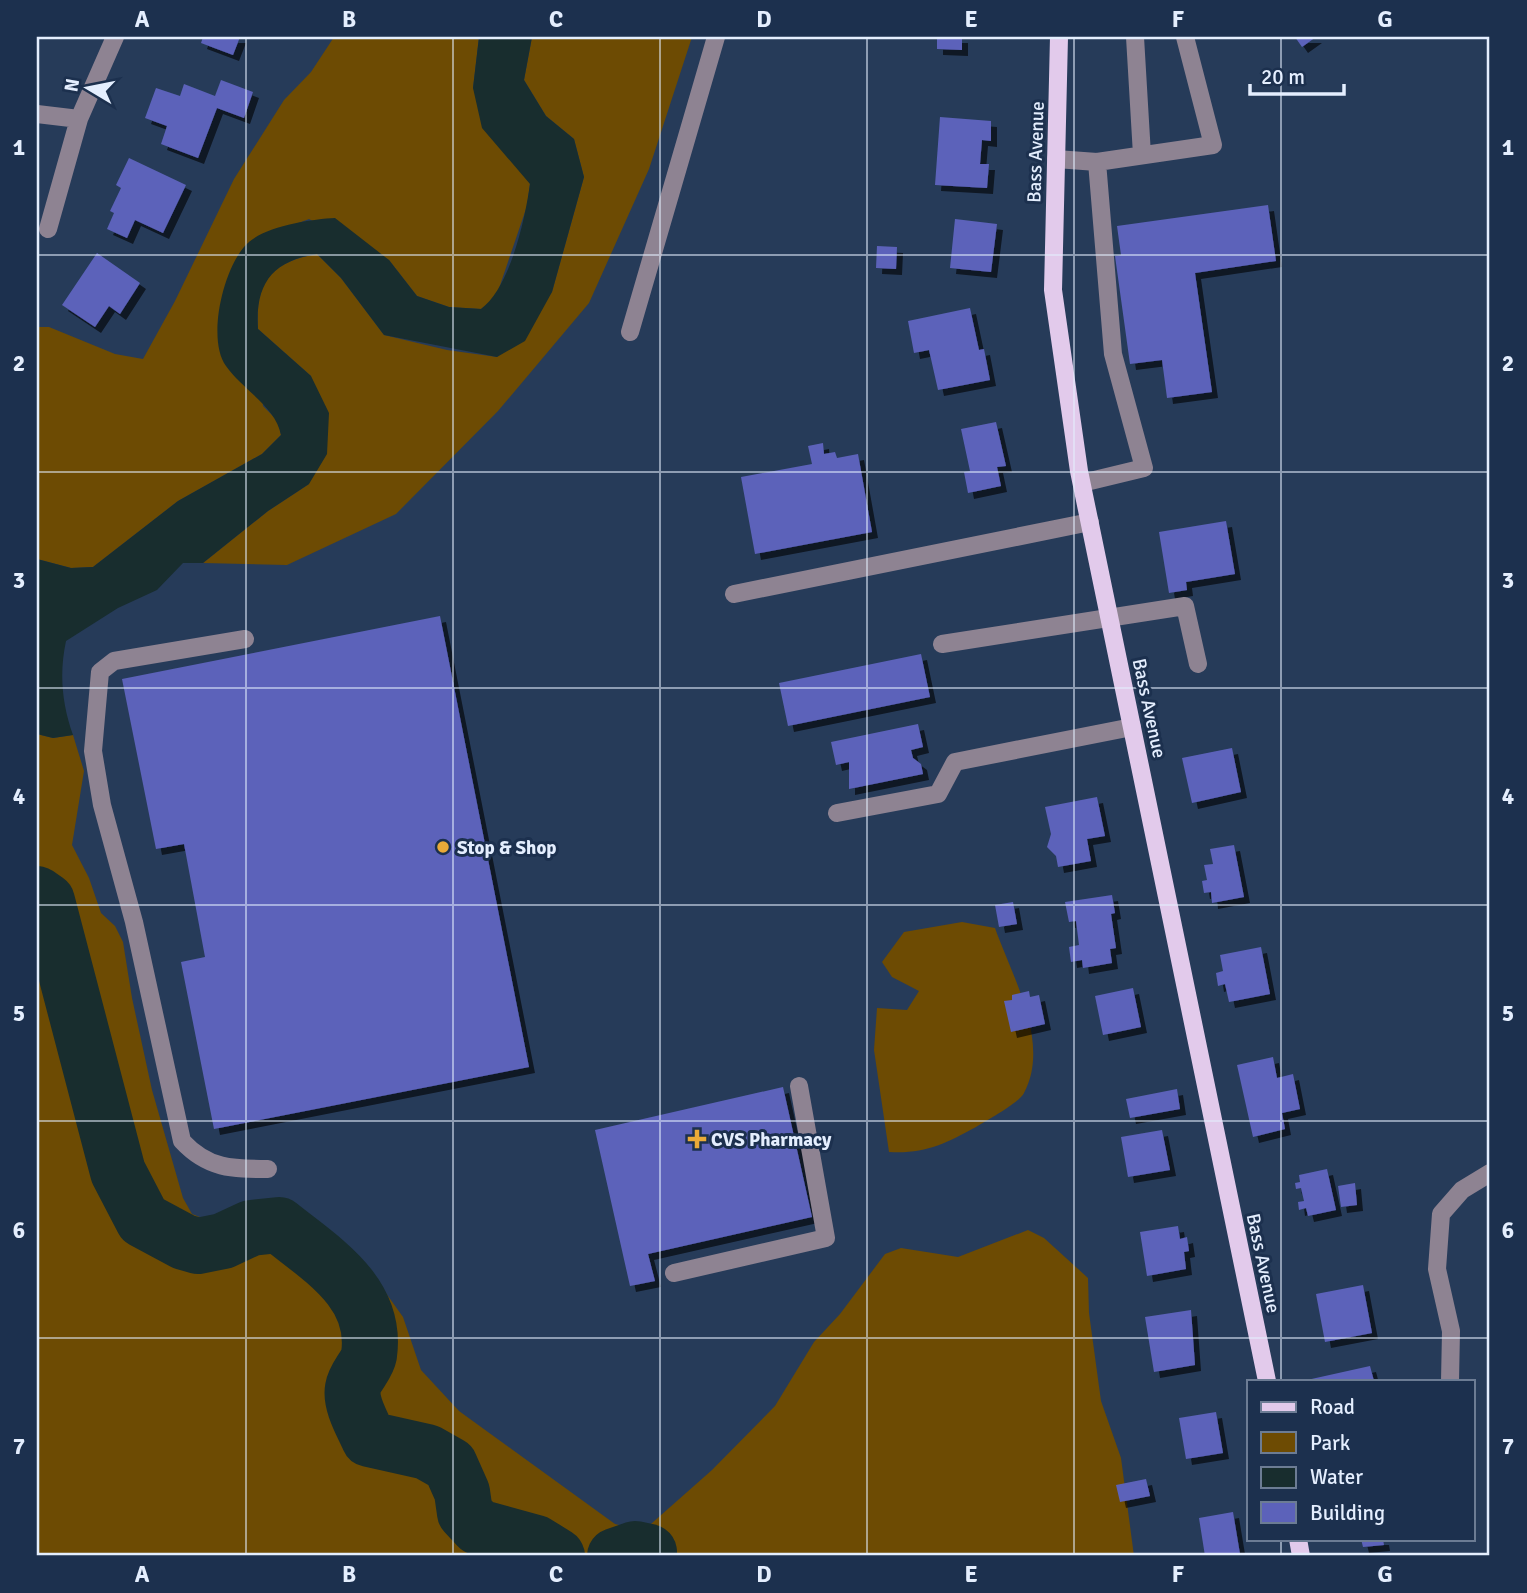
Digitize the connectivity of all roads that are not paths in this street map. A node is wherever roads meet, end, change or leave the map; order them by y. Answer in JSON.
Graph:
{"nodes":[{"id":1,"x":115,"y":37,"type":"edge"},
{"id":2,"x":716,"y":37,"type":"edge"},
{"id":3,"x":1059,"y":37,"type":"edge"},
{"id":4,"x":1135,"y":37,"type":"edge"},
{"id":5,"x":1185,"y":37,"type":"edge"},
{"id":6,"x":37,"y":114,"type":"edge"},
{"id":7,"x":79,"y":119,"type":"junction"},
{"id":8,"x":1142,"y":155,"type":"junction"},
{"id":9,"x":1056,"y":159,"type":"junction"},
{"id":10,"x":1097,"y":162,"type":"junction"},
{"id":11,"x":48,"y":229,"type":"dead end"},
{"id":12,"x":630,"y":332,"type":"dead end"},
{"id":13,"x":1082,"y":483,"type":"junction"},
{"id":14,"x":1090,"y":522,"type":"junction"},
{"id":15,"x":734,"y":594,"type":"dead end"},
{"id":16,"x":1110,"y":617,"type":"junction"},
{"id":17,"x":245,"y":639,"type":"dead end"},
{"id":18,"x":942,"y":645,"type":"dead end"},
{"id":19,"x":1198,"y":663,"type":"dead end"},
{"id":20,"x":1132,"y":727,"type":"junction"},
{"id":21,"x":837,"y":813,"type":"dead end"},
{"id":22,"x":799,"y":1086,"type":"dead end"},
{"id":23,"x":268,"y":1169,"type":"dead end"},
{"id":24,"x":1490,"y":1173,"type":"edge"},
{"id":25,"x":674,"y":1273,"type":"dead end"},
{"id":26,"x":1267,"y":1380,"type":"edge"},
{"id":27,"x":1450,"y":1380,"type":"edge"}],
"edges":[{"from":1,"to":7,"type":"street"},
{"from":2,"to":12,"type":"street"},
{"from":3,"to":9,"type":"main road","name":"Bass Avenue"},
{"from":4,"to":8,"type":"street"},
{"from":5,"to":8,"type":"street"},
{"from":6,"to":7,"type":"street"},
{"from":7,"to":11,"type":"street"},
{"from":8,"to":10,"type":"street"},
{"from":9,"to":10,"type":"street"},
{"from":9,"to":13,"type":"main road","name":"Bass Avenue"},
{"from":10,"to":13,"type":"street"},
{"from":13,"to":14,"type":"main road","name":"Bass Avenue"},
{"from":14,"to":15,"type":"street"},
{"from":14,"to":16,"type":"main road","name":"Bass Avenue"},
{"from":16,"to":18,"type":"street"},
{"from":16,"to":19,"type":"street"},
{"from":16,"to":20,"type":"main road","name":"Bass Avenue"},
{"from":17,"to":23,"type":"street"},
{"from":20,"to":21,"type":"street"},
{"from":20,"to":26,"type":"main road","name":"Bass Avenue"},
{"from":22,"to":25,"type":"street"},
{"from":24,"to":27,"type":"street"}]}
